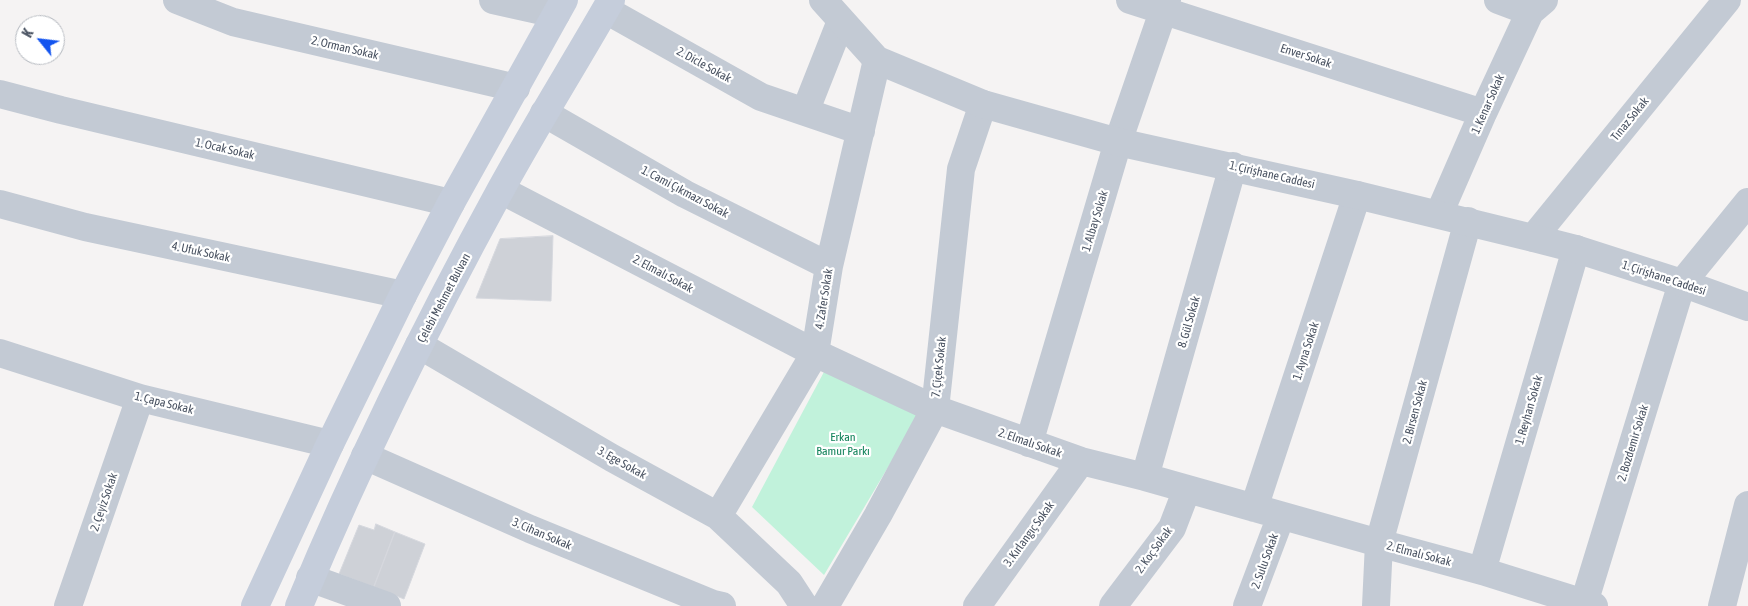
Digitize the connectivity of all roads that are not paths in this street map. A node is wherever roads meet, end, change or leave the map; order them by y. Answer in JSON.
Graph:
{"nodes":[{"id":1,"x":177,"y":0,"type":"edge"},
{"id":2,"x":493,"y":0,"type":"edge"},
{"id":3,"x":823,"y":0,"type":"edge"},
{"id":4,"x":1130,"y":0,"type":"edge"},
{"id":5,"x":1498,"y":0,"type":"edge"},
{"id":6,"x":1727,"y":0,"type":"edge"},
{"id":7,"x":608,"y":5,"type":"edge"},
{"id":8,"x":1165,"y":5,"type":"edge"},
{"id":9,"x":1537,"y":6,"type":"edge"},
{"id":10,"x":560,"y":7,"type":"edge"},
{"id":11,"x":841,"y":21,"type":"junction"},
{"id":12,"x":877,"y":60,"type":"junction"},
{"id":13,"x":516,"y":88,"type":"junction"},
{"id":14,"x":0,"y":94,"type":"edge"},
{"id":15,"x":983,"y":104,"type":"junction"},
{"id":16,"x":805,"y":112,"type":"junction"},
{"id":17,"x":1483,"y":113,"type":"junction"},
{"id":18,"x":544,"y":114,"type":"junction"},
{"id":19,"x":861,"y":131,"type":"junction"},
{"id":20,"x":1118,"y":142,"type":"junction"},
{"id":21,"x":1233,"y":166,"type":"junction"},
{"id":22,"x":501,"y":190,"type":"junction"},
{"id":23,"x":1358,"y":195,"type":"junction"},
{"id":24,"x":1748,"y":202,"type":"edge"},
{"id":25,"x":451,"y":203,"type":"junction"},
{"id":26,"x":0,"y":204,"type":"edge"},
{"id":27,"x":1439,"y":214,"type":"junction"},
{"id":28,"x":1468,"y":221,"type":"junction"},
{"id":29,"x":1533,"y":238,"type":"junction"},
{"id":30,"x":1576,"y":250,"type":"junction"},
{"id":31,"x":830,"y":266,"type":"junction"},
{"id":32,"x":1682,"y":283,"type":"junction"},
{"id":33,"x":403,"y":295,"type":"junction"},
{"id":34,"x":1748,"y":307,"type":"edge"},
{"id":35,"x":419,"y":345,"type":"junction"},
{"id":36,"x":815,"y":353,"type":"junction"},
{"id":37,"x":1,"y":357,"type":"edge"},
{"id":38,"x":140,"y":398,"type":"junction"},
{"id":39,"x":935,"y":409,"type":"junction"},
{"id":40,"x":1029,"y":443,"type":"junction"},
{"id":41,"x":330,"y":444,"type":"junction"},
{"id":42,"x":365,"y":456,"type":"junction"},
{"id":43,"x":1081,"y":461,"type":"junction"},
{"id":44,"x":1145,"y":477,"type":"junction"},
{"id":45,"x":1186,"y":489,"type":"junction"},
{"id":46,"x":1748,"y":504,"type":"edge"},
{"id":47,"x":1254,"y":508,"type":"junction"},
{"id":48,"x":718,"y":516,"type":"junction"},
{"id":49,"x":1281,"y":516,"type":"junction"},
{"id":50,"x":1379,"y":544,"type":"junction"},
{"id":51,"x":1482,"y":571,"type":"junction"},
{"id":52,"x":310,"y":578,"type":"junction"},
{"id":53,"x":1573,"y":602,"type":"edge"},
{"id":54,"x":68,"y":606,"type":"edge"},
{"id":55,"x":255,"y":606,"type":"edge"},
{"id":56,"x":298,"y":606,"type":"edge"},
{"id":57,"x":387,"y":606,"type":"edge"},
{"id":58,"x":722,"y":606,"type":"edge"},
{"id":59,"x":804,"y":606,"type":"edge"},
{"id":60,"x":826,"y":606,"type":"edge"},
{"id":61,"x":977,"y":606,"type":"edge"},
{"id":62,"x":1113,"y":606,"type":"edge"},
{"id":63,"x":1248,"y":606,"type":"edge"},
{"id":64,"x":1376,"y":606,"type":"edge"},
{"id":65,"x":1722,"y":606,"type":"edge"}],
"edges":[{"from":1,"to":13,"type":"street","name":"2. Orman Sokak"},
{"from":2,"to":10,"type":"street"},
{"from":3,"to":11,"type":"street","name":"1. Çirişhane Caddesi"},
{"from":4,"to":8,"type":"street","name":"Enver Sokak"},
{"from":5,"to":9,"type":"street"},
{"from":6,"to":29,"type":"street","name":"Tınaz Sokak"},
{"from":7,"to":16,"type":"street","name":"2. Dicle Sokak"},
{"from":7,"to":18,"type":"main road","name":"Çelebi Mehmet Bulvarı"},
{"from":8,"to":17,"type":"street","name":"Enver Sokak"},
{"from":8,"to":20,"type":"street","name":"1. Albay Sokak"},
{"from":9,"to":17,"type":"street","name":"1. Kenar Sokak"},
{"from":10,"to":13,"type":"main road"},
{"from":11,"to":12,"type":"street","name":"1. Çirişhane Caddesi"},
{"from":11,"to":16,"type":"street"},
{"from":12,"to":15,"type":"street","name":"1. Çirişhane Caddesi"},
{"from":12,"to":19,"type":"street","name":"4. Zafer Sokak"},
{"from":13,"to":25,"type":"main road"},
{"from":14,"to":25,"type":"street","name":"1. Ocak Sokak"},
{"from":15,"to":20,"type":"street","name":"1. Çirişhane Caddesi"},
{"from":15,"to":39,"type":"street","name":"7. Çiçek Sokak"},
{"from":16,"to":19,"type":"street","name":"2. Dicle Sokak"},
{"from":17,"to":27,"type":"street","name":"1. Kenar Sokak"},
{"from":18,"to":22,"type":"main road","name":"Çelebi Mehmet Bulvarı"},
{"from":18,"to":31,"type":"street","name":"1. Cami Çıkmazı Sokak"},
{"from":19,"to":31,"type":"street","name":"4. Zafer Sokak"},
{"from":20,"to":21,"type":"street","name":"1. Çirişhane Caddesi"},
{"from":20,"to":40,"type":"street","name":"1. Albay Sokak"},
{"from":21,"to":23,"type":"street","name":"1. Çirişhane Caddesi"},
{"from":21,"to":44,"type":"street","name":"8. Gül Sokak"},
{"from":22,"to":35,"type":"main road","name":"Çelebi Mehmet Bulvarı"},
{"from":22,"to":36,"type":"street","name":"2. Elmalı Sokak"},
{"from":23,"to":27,"type":"street","name":"1. Çirişhane Caddesi"},
{"from":23,"to":47,"type":"street","name":"1. Ayna Sokak"},
{"from":24,"to":32,"type":"street"},
{"from":25,"to":33,"type":"main road"},
{"from":26,"to":33,"type":"street","name":"4. Ufuk Sokak"},
{"from":27,"to":28,"type":"street","name":"1. Çirişhane Caddesi"},
{"from":28,"to":29,"type":"street","name":"1. Çirişhane Caddesi"},
{"from":28,"to":50,"type":"street","name":"2. Birsen Sokak"},
{"from":29,"to":30,"type":"street","name":"1. Çirişhane Caddesi"},
{"from":30,"to":32,"type":"street","name":"1. Çirişhane Caddesi"},
{"from":30,"to":51,"type":"street","name":"1. Reyhan Sokak"},
{"from":31,"to":36,"type":"street","name":"4. Zafer Sokak"},
{"from":32,"to":34,"type":"street","name":"1. Çirişhane Caddesi"},
{"from":32,"to":53,"type":"street","name":"2. Bozdemir Sokak"},
{"from":33,"to":41,"type":"main road"},
{"from":35,"to":42,"type":"main road","name":"Çelebi Mehmet Bulvarı"},
{"from":35,"to":48,"type":"street","name":"3. Ege Sokak"},
{"from":36,"to":39,"type":"street","name":"2. Elmalı Sokak"},
{"from":36,"to":48,"type":"street","name":"4. Zafer Sokak"},
{"from":37,"to":38,"type":"street","name":"1. Çapa Sokak"},
{"from":38,"to":41,"type":"street","name":"1. Çapa Sokak"},
{"from":38,"to":54,"type":"street","name":"2. Çeyiz Sokak"},
{"from":39,"to":40,"type":"street","name":"2. Elmalı Sokak"},
{"from":39,"to":60,"type":"street","name":"7. Çiçek Sokak"},
{"from":40,"to":43,"type":"street","name":"2. Elmalı Sokak"},
{"from":41,"to":55,"type":"main road"},
{"from":42,"to":52,"type":"main road","name":"Çelebi Mehmet Bulvarı"},
{"from":42,"to":58,"type":"street","name":"3. Cihan Sokak"},
{"from":43,"to":44,"type":"street","name":"2. Elmalı Sokak"},
{"from":43,"to":61,"type":"street","name":"3. Kırlangıç Sokak"},
{"from":44,"to":45,"type":"street","name":"2. Elmalı Sokak"},
{"from":45,"to":47,"type":"street","name":"2. Elmalı Sokak"},
{"from":45,"to":62,"type":"street","name":"2. Koç Sokak"},
{"from":46,"to":65,"type":"street"},
{"from":47,"to":49,"type":"street","name":"2. Elmalı Sokak"},
{"from":48,"to":59,"type":"street","name":"3. Ege Sokak"},
{"from":49,"to":50,"type":"street","name":"2. Elmalı Sokak"},
{"from":49,"to":63,"type":"street","name":"2. Sulu Sokak"},
{"from":50,"to":51,"type":"street","name":"2. Elmalı Sokak"},
{"from":50,"to":64,"type":"street","name":"2. Birsen Sokak"},
{"from":51,"to":53,"type":"street","name":"2. Elmalı Sokak"},
{"from":52,"to":56,"type":"main road","name":"Çelebi Mehmet Bulvarı"},
{"from":52,"to":57,"type":"street"}]}
